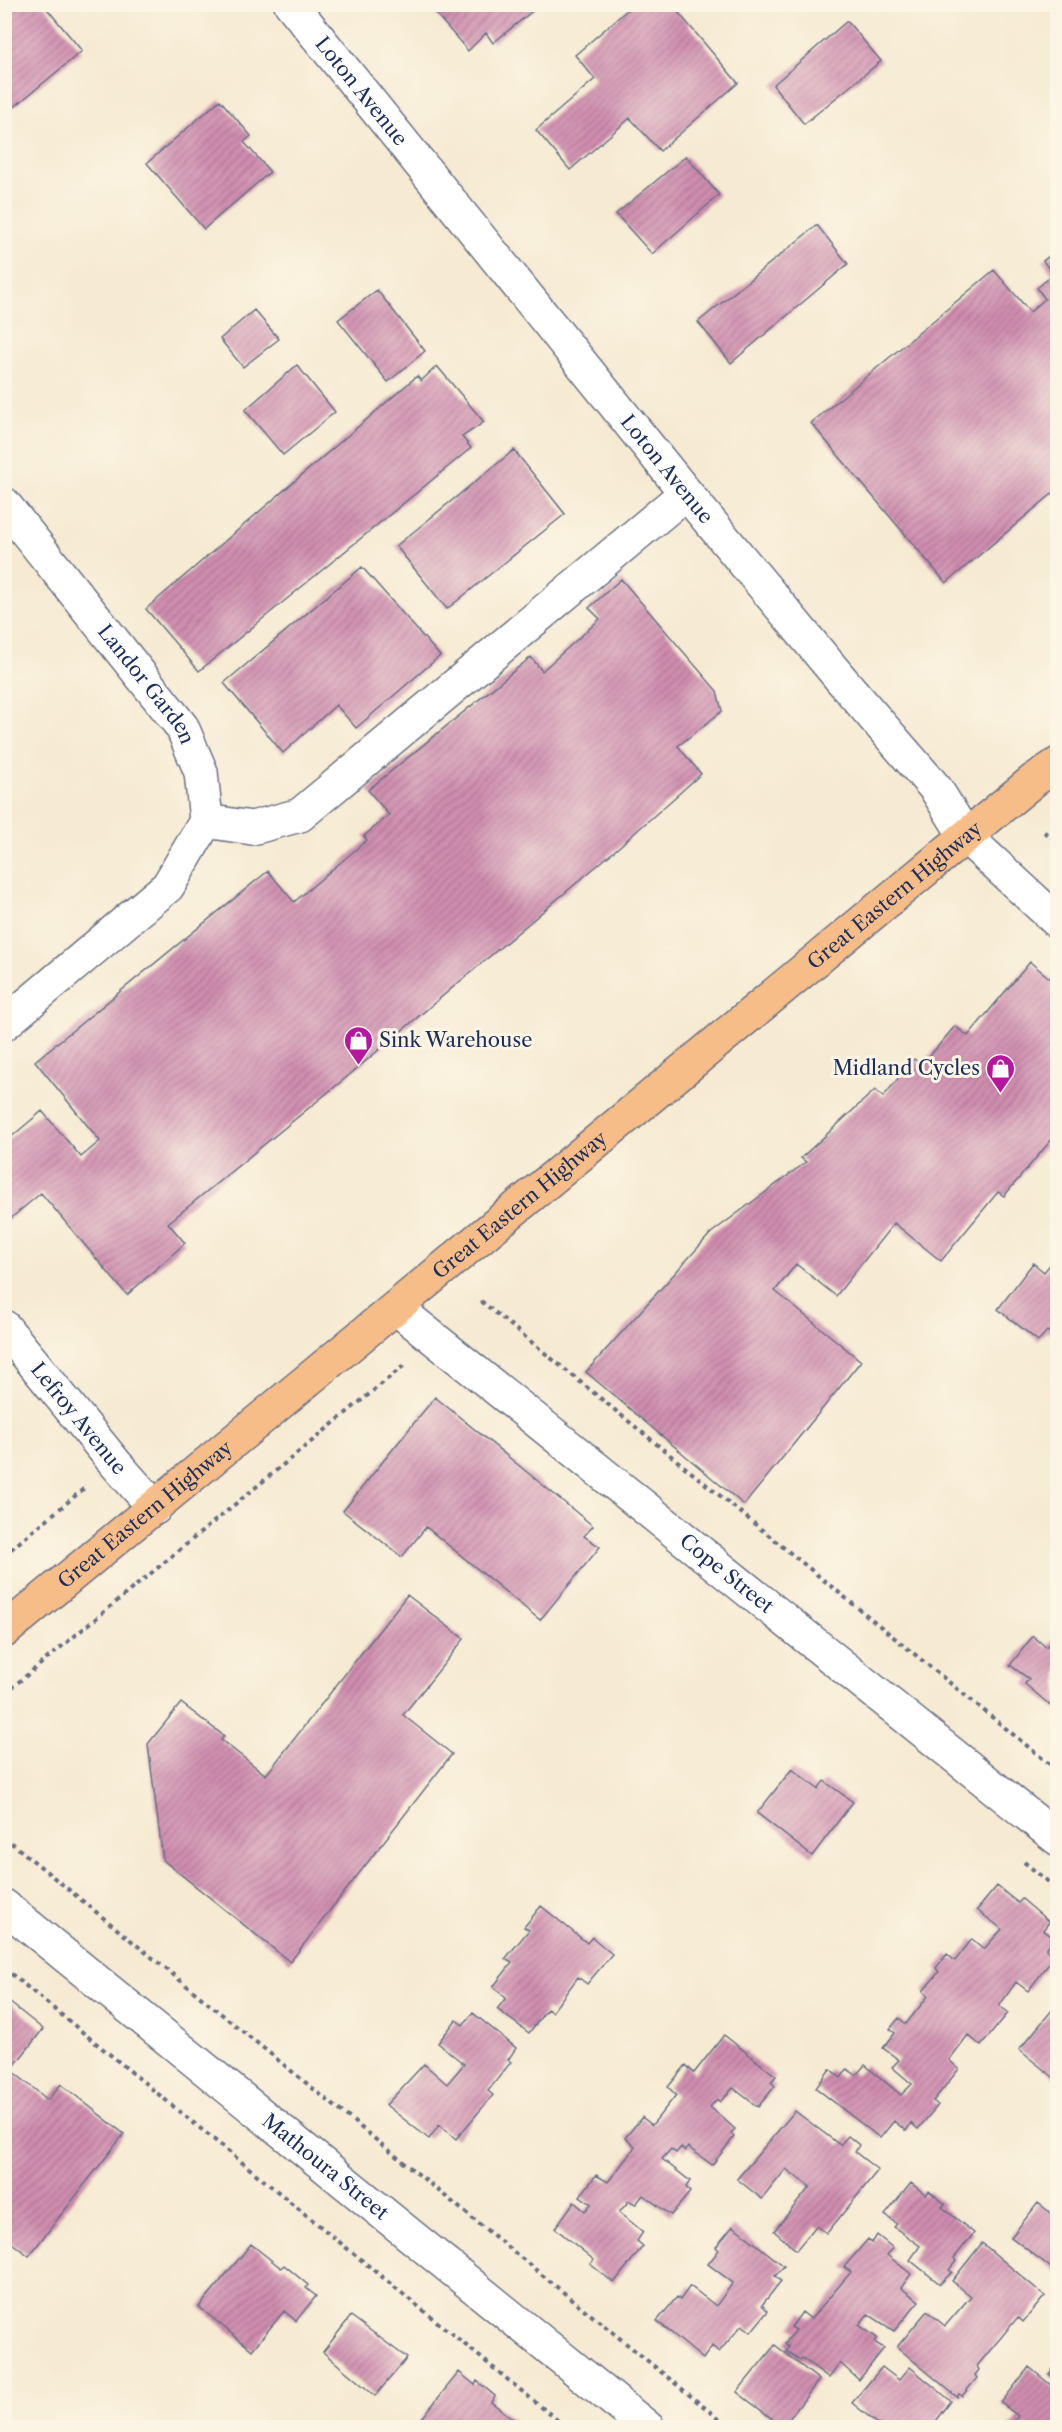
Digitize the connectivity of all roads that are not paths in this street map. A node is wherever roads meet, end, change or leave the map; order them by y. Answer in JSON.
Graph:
{"nodes":[{"id":1,"x":291,"y":4,"type":"edge"},
{"id":2,"x":686,"y":493,"type":"junction"},
{"id":3,"x":4,"y":504,"type":"edge"},
{"id":4,"x":1058,"y":753,"type":"edge"},
{"id":5,"x":1046,"y":772,"type":"edge"},
{"id":6,"x":206,"y":821,"type":"junction"},
{"id":7,"x":966,"y":837,"type":"junction"},
{"id":8,"x":1058,"y":922,"type":"edge"},
{"id":9,"x":4,"y":1024,"type":"edge"},
{"id":10,"x":396,"y":1308,"type":"junction"},
{"id":11,"x":4,"y":1327,"type":"edge"},
{"id":12,"x":155,"y":1508,"type":"junction"},
{"id":13,"x":4,"y":1631,"type":"edge"},
{"id":14,"x":1058,"y":1839,"type":"edge"},
{"id":15,"x":4,"y":1906,"type":"edge"},
{"id":16,"x":648,"y":2427,"type":"edge"}],
"edges":[{"from":1,"to":2,"type":"street","name":"Loton Avenue"},
{"from":2,"to":6,"type":"street"},
{"from":2,"to":7,"type":"street","name":"Loton Avenue"},
{"from":3,"to":6,"type":"street","name":"Landor Garden"},
{"from":4,"to":5,"type":"highway","name":"Great Eastern Highway"},
{"from":5,"to":7,"type":"highway","name":"Great Eastern Highway"},
{"from":6,"to":9,"type":"street"},
{"from":7,"to":8,"type":"street","name":"Loton Avenue"},
{"from":7,"to":10,"type":"highway","name":"Great Eastern Highway"},
{"from":10,"to":12,"type":"highway","name":"Great Eastern Highway"},
{"from":10,"to":14,"type":"street","name":"Cope Street"},
{"from":11,"to":12,"type":"street","name":"Lefroy Avenue"},
{"from":12,"to":13,"type":"highway","name":"Great Eastern Highway"},
{"from":15,"to":16,"type":"street","name":"Mathoura Street"}]}
